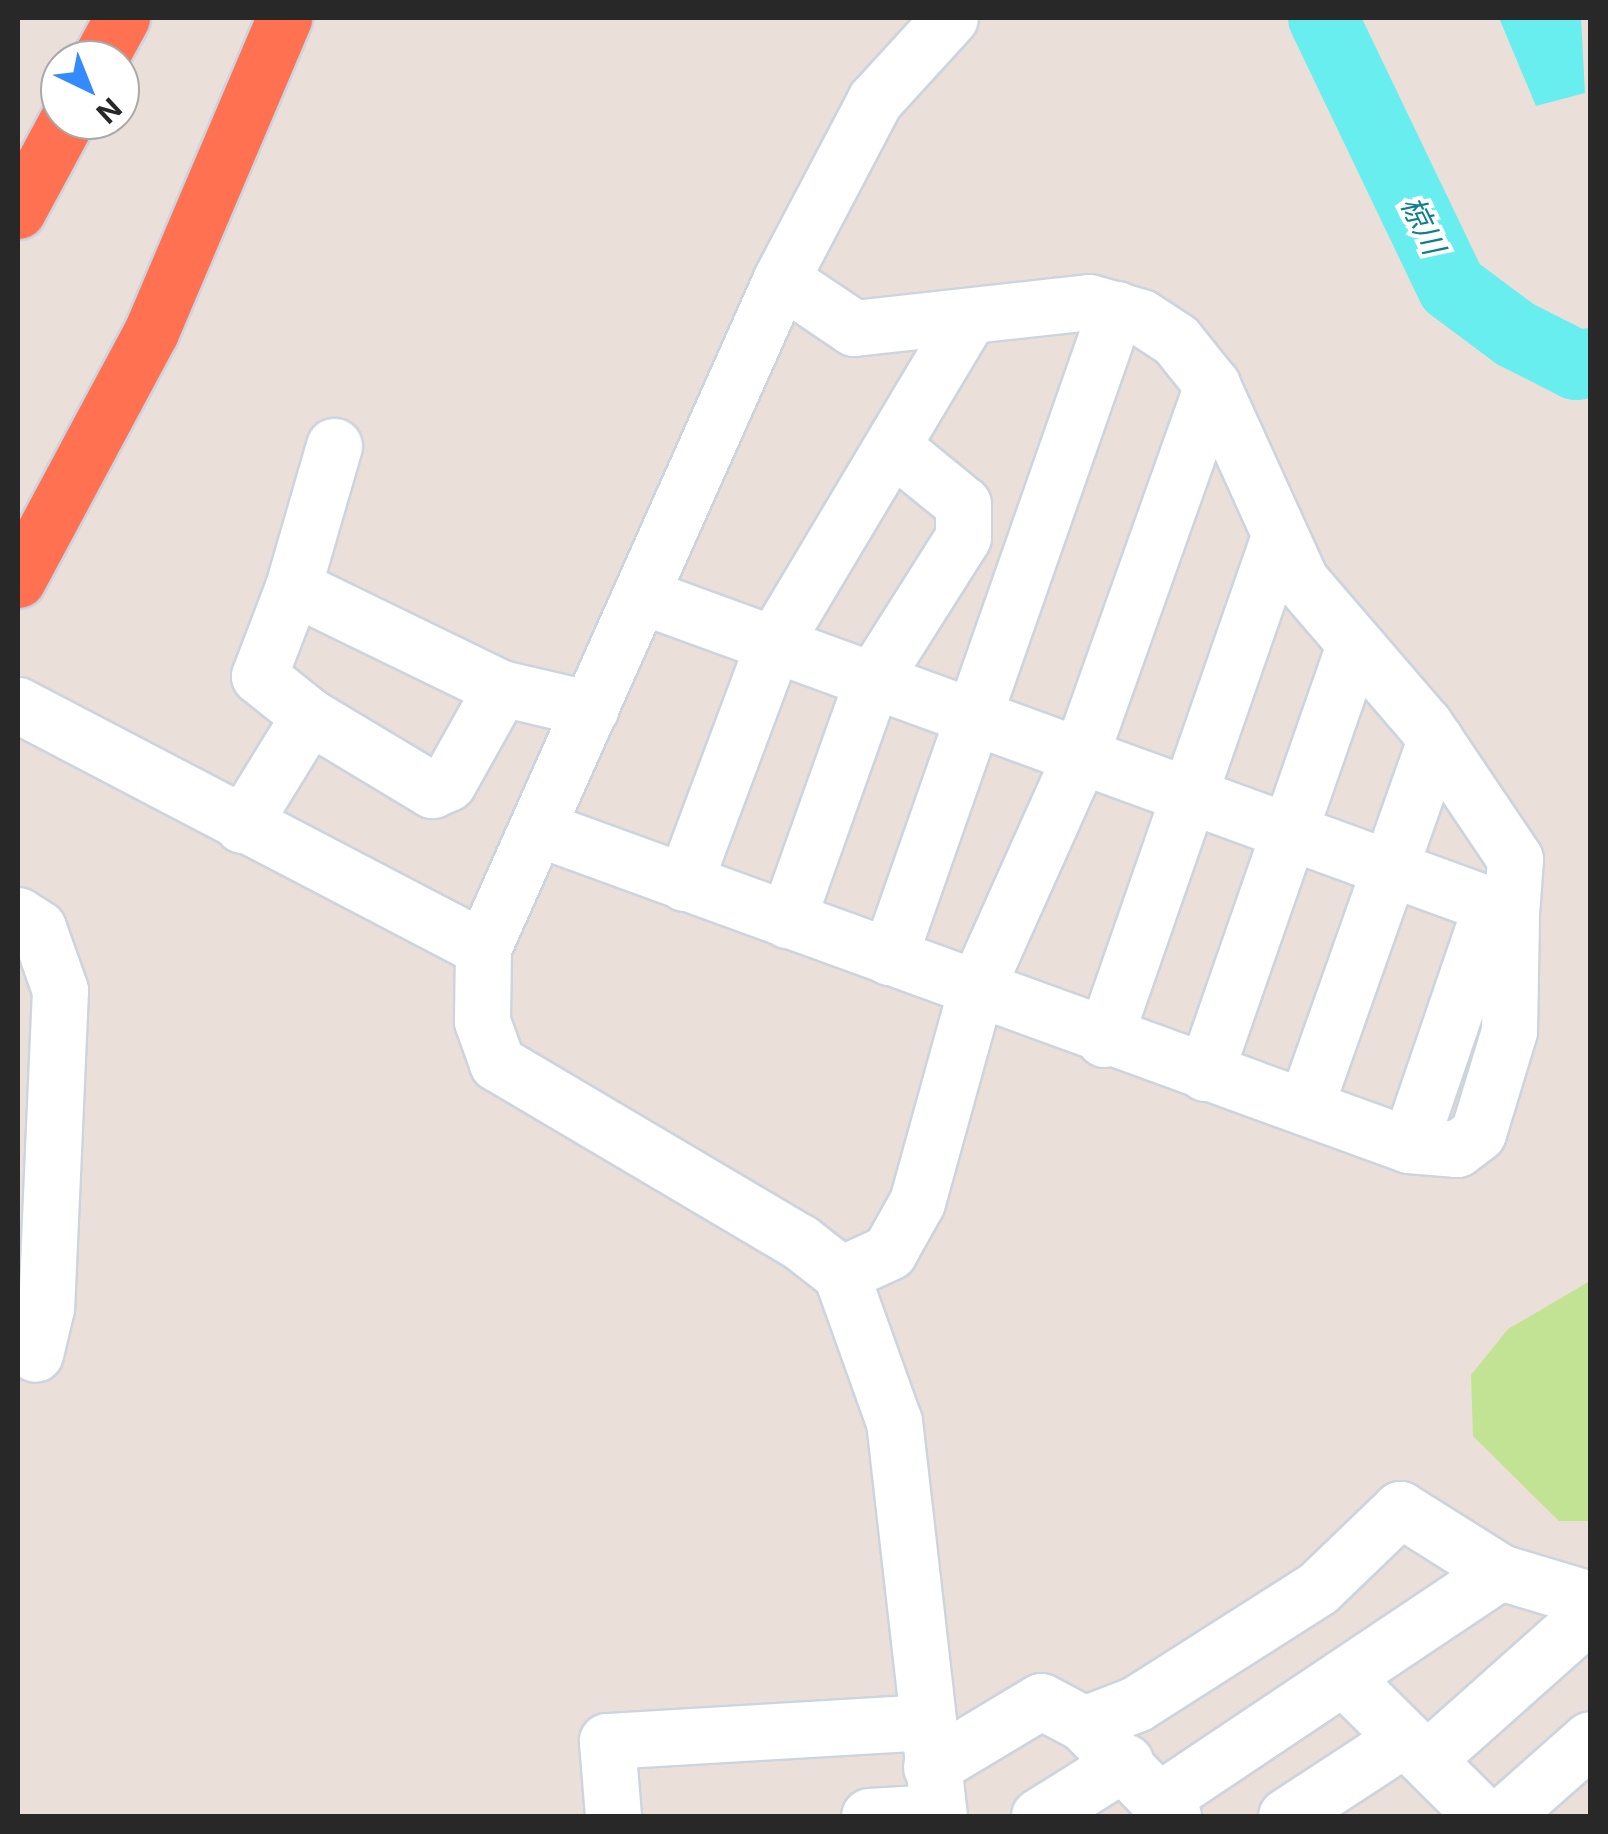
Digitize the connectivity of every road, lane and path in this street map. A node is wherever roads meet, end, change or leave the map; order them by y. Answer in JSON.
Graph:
{"nodes":[{"id":1,"x":122,"y":18,"type":"edge"},
{"id":2,"x":284,"y":18,"type":"edge"},
{"id":3,"x":950,"y":18,"type":"edge"},
{"id":4,"x":110,"y":40,"type":"edge"},
{"id":5,"x":56,"y":140,"type":"edge"},
{"id":6,"x":18,"y":211,"type":"edge"},
{"id":7,"x":781,"y":279,"type":"junction"},
{"id":8,"x":1116,"y":308,"type":"junction"},
{"id":9,"x":970,"y":316,"type":"junction"},
{"id":10,"x":1212,"y":385,"type":"junction"},
{"id":11,"x":334,"y":446,"type":"dead end"},
{"id":12,"x":893,"y":447,"type":"junction"},
{"id":13,"x":1277,"y":542,"type":"junction"},
{"id":14,"x":18,"y":580,"type":"edge"},
{"id":15,"x":293,"y":586,"type":"junction"},
{"id":16,"x":642,"y":596,"type":"junction"},
{"id":17,"x":773,"y":645,"type":"junction"},
{"id":18,"x":1354,"y":646,"type":"junction"},
{"id":19,"x":872,"y":682,"type":"junction"},
{"id":20,"x":502,"y":688,"type":"junction"},
{"id":21,"x":18,"y":705,"type":"edge"},
{"id":22,"x":591,"y":709,"type":"junction"},
{"id":23,"x":309,"y":716,"type":"junction"},
{"id":24,"x":972,"y":718,"type":"junction"},
{"id":25,"x":1435,"y":740,"type":"junction"},
{"id":26,"x":1080,"y":756,"type":"junction"},
{"id":27,"x":1190,"y":794,"type":"junction"},
{"id":28,"x":242,"y":824,"type":"junction"},
{"id":29,"x":537,"y":828,"type":"junction"},
{"id":30,"x":1288,"y":830,"type":"junction"},
{"id":31,"x":1390,"y":868,"type":"junction"},
{"id":32,"x":684,"y":883,"type":"junction"},
{"id":33,"x":1501,"y":909,"type":"junction"},
{"id":34,"x":18,"y":915,"type":"edge"},
{"id":35,"x":787,"y":920,"type":"junction"},
{"id":36,"x":483,"y":948,"type":"junction"},
{"id":37,"x":889,"y":958,"type":"junction"},
{"id":38,"x":976,"y":989,"type":"junction"},
{"id":39,"x":1104,"y":1039,"type":"junction"},
{"id":40,"x":1205,"y":1073,"type":"junction"},
{"id":41,"x":1304,"y":1107,"type":"junction"},
{"id":42,"x":841,"y":1274,"type":"junction"},
{"id":43,"x":36,"y":1354,"type":"dead end"},
{"id":44,"x":1500,"y":1572,"type":"junction"},
{"id":45,"x":1590,"y":1599,"type":"edge"},
{"id":46,"x":1590,"y":1614,"type":"edge"},
{"id":47,"x":1344,"y":1678,"type":"junction"},
{"id":48,"x":1084,"y":1724,"type":"junction"},
{"id":49,"x":1590,"y":1739,"type":"edge"},
{"id":50,"x":1416,"y":1749,"type":"junction"},
{"id":51,"x":933,"y":1780,"type":"edge"},
{"id":52,"x":1152,"y":1793,"type":"edge"},
{"id":53,"x":1479,"y":1814,"type":"edge"},
{"id":54,"x":613,"y":1816,"type":"edge"},
{"id":55,"x":869,"y":1816,"type":"edge"},
{"id":56,"x":1040,"y":1816,"type":"edge"},
{"id":57,"x":1286,"y":1816,"type":"edge"}],
"edges":[{"from":1,"to":4,"type":"highway"},
{"from":2,"to":14,"type":"highway"},
{"from":3,"to":7,"type":"street"},
{"from":5,"to":6,"type":"highway"},
{"from":7,"to":9,"type":"street"},
{"from":7,"to":16,"type":"street"},
{"from":8,"to":9,"type":"street"},
{"from":8,"to":10,"type":"street"},
{"from":8,"to":24,"type":"street"},
{"from":9,"to":12,"type":"street"},
{"from":10,"to":13,"type":"street"},
{"from":10,"to":26,"type":"street"},
{"from":11,"to":15,"type":"street"},
{"from":12,"to":17,"type":"street"},
{"from":12,"to":19,"type":"street"},
{"from":13,"to":18,"type":"street"},
{"from":13,"to":27,"type":"street"},
{"from":15,"to":20,"type":"street"},
{"from":15,"to":23,"type":"street"},
{"from":16,"to":17,"type":"street"},
{"from":16,"to":22,"type":"street"},
{"from":17,"to":19,"type":"street"},
{"from":17,"to":32,"type":"street"},
{"from":18,"to":25,"type":"street"},
{"from":18,"to":30,"type":"street"},
{"from":19,"to":24,"type":"street"},
{"from":19,"to":35,"type":"street"},
{"from":20,"to":22,"type":"street"},
{"from":20,"to":23,"type":"street"},
{"from":21,"to":28,"type":"street"},
{"from":22,"to":29,"type":"street"},
{"from":23,"to":28,"type":"street"},
{"from":24,"to":26,"type":"street"},
{"from":24,"to":37,"type":"street"},
{"from":25,"to":31,"type":"street"},
{"from":25,"to":33,"type":"street"},
{"from":26,"to":27,"type":"street"},
{"from":26,"to":38,"type":"street"},
{"from":27,"to":30,"type":"street"},
{"from":27,"to":39,"type":"street"},
{"from":28,"to":36,"type":"street"},
{"from":29,"to":32,"type":"street"},
{"from":29,"to":36,"type":"street"},
{"from":30,"to":31,"type":"street"},
{"from":30,"to":40,"type":"street"},
{"from":31,"to":33,"type":"street"},
{"from":31,"to":41,"type":"street"},
{"from":32,"to":35,"type":"street"},
{"from":33,"to":41,"type":"street"},
{"from":34,"to":43,"type":"street"},
{"from":35,"to":37,"type":"street"},
{"from":36,"to":42,"type":"street"},
{"from":37,"to":38,"type":"street"},
{"from":38,"to":39,"type":"street"},
{"from":38,"to":42,"type":"street"},
{"from":39,"to":40,"type":"street"},
{"from":40,"to":41,"type":"street"},
{"from":42,"to":51,"type":"street"},
{"from":44,"to":45,"type":"street"},
{"from":44,"to":47,"type":"street"},
{"from":44,"to":48,"type":"street"},
{"from":46,"to":50,"type":"street"},
{"from":47,"to":50,"type":"street"},
{"from":47,"to":52,"type":"street"},
{"from":48,"to":51,"type":"street"},
{"from":48,"to":52,"type":"street"},
{"from":49,"to":53,"type":"street"},
{"from":50,"to":53,"type":"street"},
{"from":50,"to":57,"type":"street"},
{"from":51,"to":54,"type":"street"},
{"from":51,"to":55,"type":"street"},
{"from":52,"to":56,"type":"street"}]}
